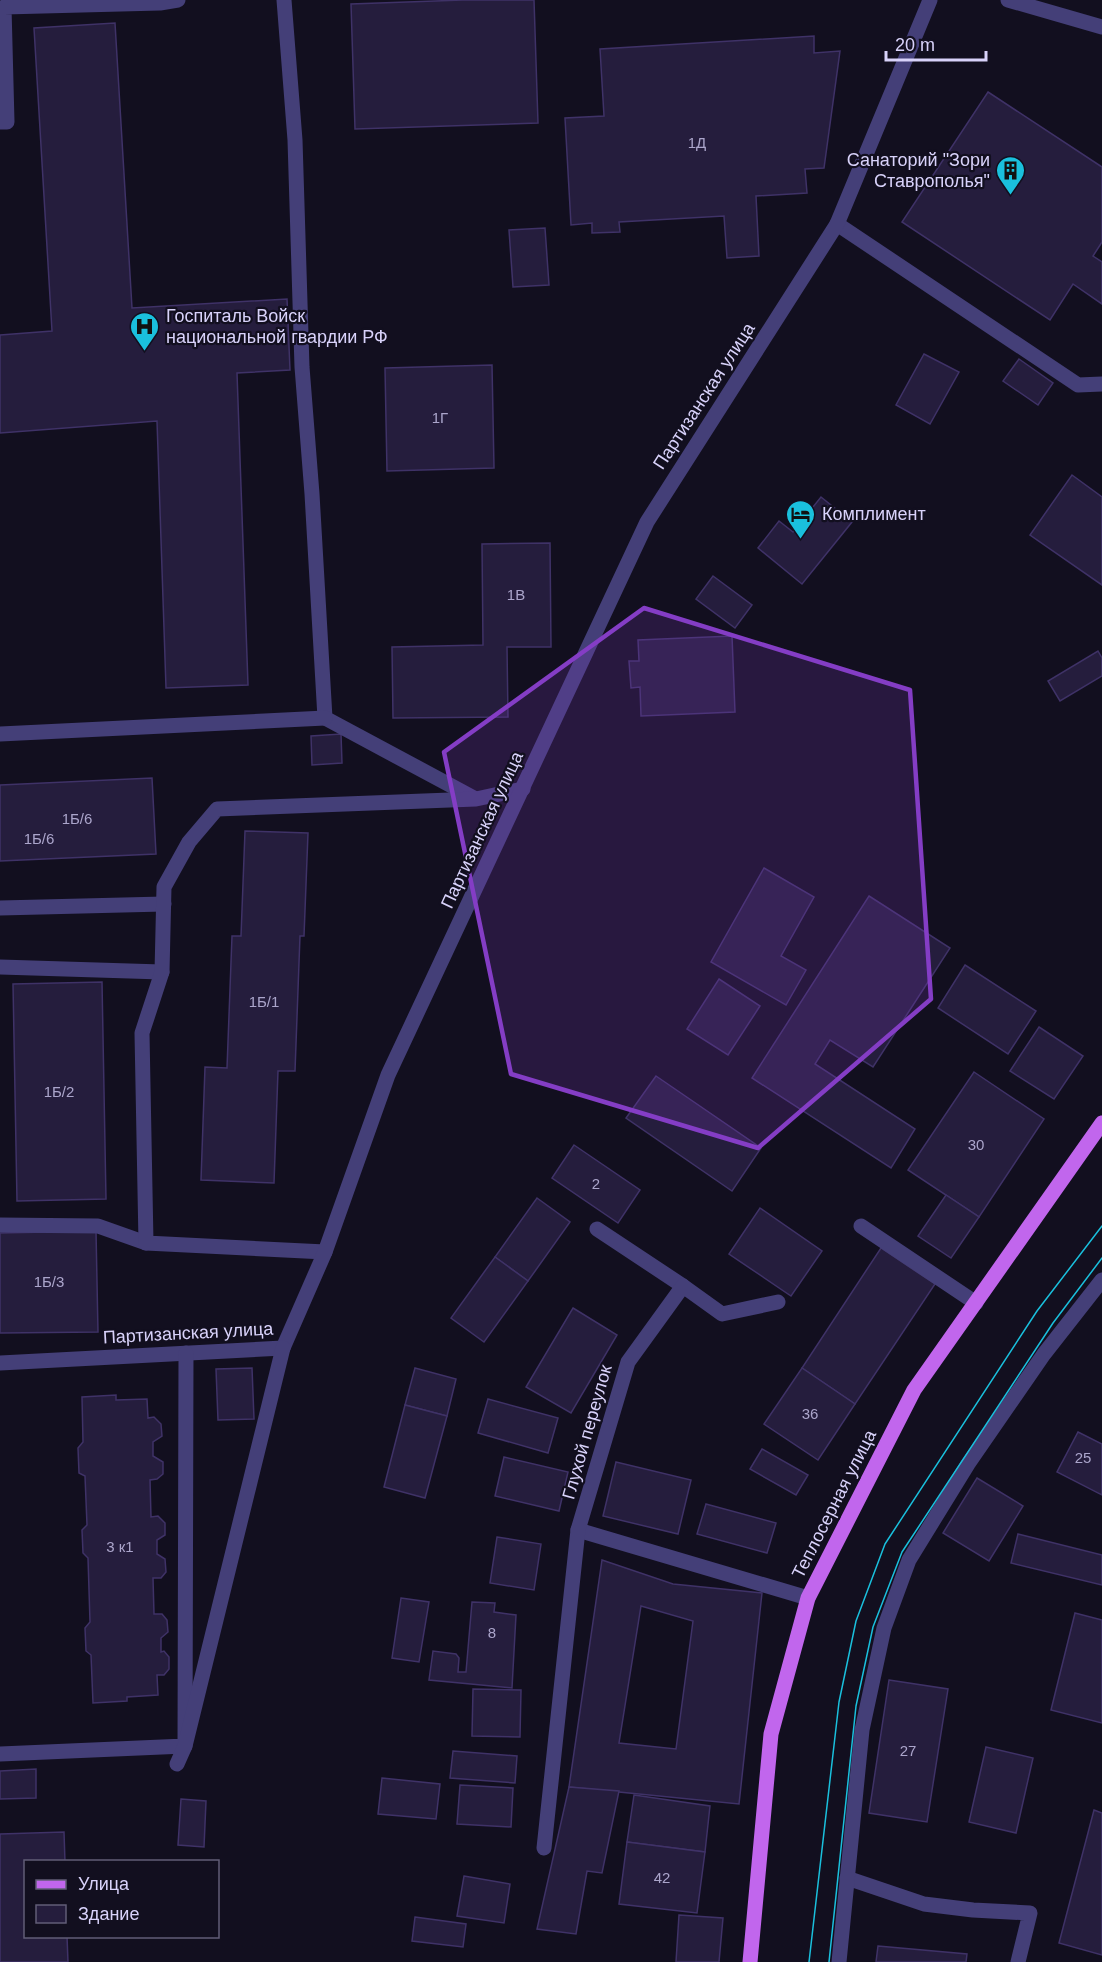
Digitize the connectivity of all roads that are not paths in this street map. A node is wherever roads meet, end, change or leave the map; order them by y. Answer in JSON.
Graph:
{"nodes":[{"id":1,"x":178,"y":0,"type":"edge"},
{"id":2,"x":284,"y":0,"type":"edge"},
{"id":3,"x":930,"y":0,"type":"edge"},
{"id":4,"x":1008,"y":0,"type":"edge"},
{"id":5,"x":1102,"y":27,"type":"edge"},
{"id":6,"x":0,"y":122,"type":"edge"},
{"id":7,"x":837,"y":224,"type":"junction"},
{"id":8,"x":1102,"y":384,"type":"edge"},
{"id":9,"x":325,"y":718,"type":"junction"},
{"id":10,"x":0,"y":734,"type":"edge"},
{"id":11,"x":523,"y":789,"type":"junction"},
{"id":12,"x":476,"y":799,"type":"junction"},
{"id":13,"x":164,"y":904,"type":"junction"},
{"id":14,"x":0,"y":908,"type":"edge"},
{"id":15,"x":0,"y":967,"type":"edge"},
{"id":16,"x":162,"y":972,"type":"junction"},
{"id":17,"x":1102,"y":1123,"type":"edge"},
{"id":18,"x":0,"y":1225,"type":"edge"},
{"id":19,"x":861,"y":1226,"type":"dead end"},
{"id":20,"x":597,"y":1229,"type":"dead end"},
{"id":21,"x":146,"y":1243,"type":"junction"},
{"id":22,"x":325,"y":1252,"type":"junction"},
{"id":23,"x":1102,"y":1280,"type":"edge"},
{"id":24,"x":683,"y":1286,"type":"junction"},
{"id":25,"x":778,"y":1302,"type":"dead end"},
{"id":26,"x":976,"y":1304,"type":"junction"},
{"id":27,"x":283,"y":1348,"type":"junction"},
{"id":28,"x":186,"y":1353,"type":"junction"},
{"id":29,"x":0,"y":1363,"type":"edge"},
{"id":30,"x":578,"y":1530,"type":"junction"},
{"id":31,"x":808,"y":1598,"type":"junction"},
{"id":32,"x":184,"y":1746,"type":"junction"},
{"id":33,"x":0,"y":1754,"type":"edge"},
{"id":34,"x":177,"y":1764,"type":"dead end"},
{"id":35,"x":544,"y":1848,"type":"dead end"},
{"id":36,"x":847,"y":1878,"type":"junction"},
{"id":37,"x":750,"y":1962,"type":"edge"},
{"id":38,"x":839,"y":1962,"type":"edge"},
{"id":39,"x":1018,"y":1962,"type":"edge"}],
"edges":[{"from":1,"to":6,"type":"street"},
{"from":2,"to":9,"type":"street"},
{"from":3,"to":7,"type":"street","name":"Партизанская улица"},
{"from":4,"to":5,"type":"street"},
{"from":7,"to":8,"type":"street"},
{"from":7,"to":11,"type":"street","name":"Партизанская улица"},
{"from":9,"to":10,"type":"street"},
{"from":9,"to":12,"type":"street"},
{"from":11,"to":12,"type":"street"},
{"from":11,"to":22,"type":"street","name":"Партизанская улица"},
{"from":12,"to":13,"type":"street"},
{"from":13,"to":14,"type":"street"},
{"from":13,"to":16,"type":"street"},
{"from":15,"to":16,"type":"street"},
{"from":16,"to":21,"type":"street"},
{"from":17,"to":26,"type":"main road","name":"Теплосерная улица"},
{"from":18,"to":21,"type":"street"},
{"from":19,"to":26,"type":"street"},
{"from":20,"to":24,"type":"street"},
{"from":21,"to":22,"type":"street"},
{"from":22,"to":27,"type":"street","name":"Партизанская улица"},
{"from":23,"to":36,"type":"street"},
{"from":24,"to":25,"type":"street"},
{"from":24,"to":30,"type":"street","name":"Глухой переулок"},
{"from":26,"to":31,"type":"main road","name":"Теплосерная улица"},
{"from":27,"to":28,"type":"street","name":"Партизанская улица"},
{"from":27,"to":32,"type":"street"},
{"from":28,"to":29,"type":"street","name":"Партизанская улица"},
{"from":28,"to":32,"type":"street"},
{"from":30,"to":31,"type":"street"},
{"from":30,"to":35,"type":"street","name":"Глухой переулок"},
{"from":31,"to":37,"type":"main road","name":"Теплосерная улица"},
{"from":32,"to":33,"type":"street"},
{"from":32,"to":34,"type":"street"},
{"from":36,"to":38,"type":"street"},
{"from":36,"to":39,"type":"street"}]}
